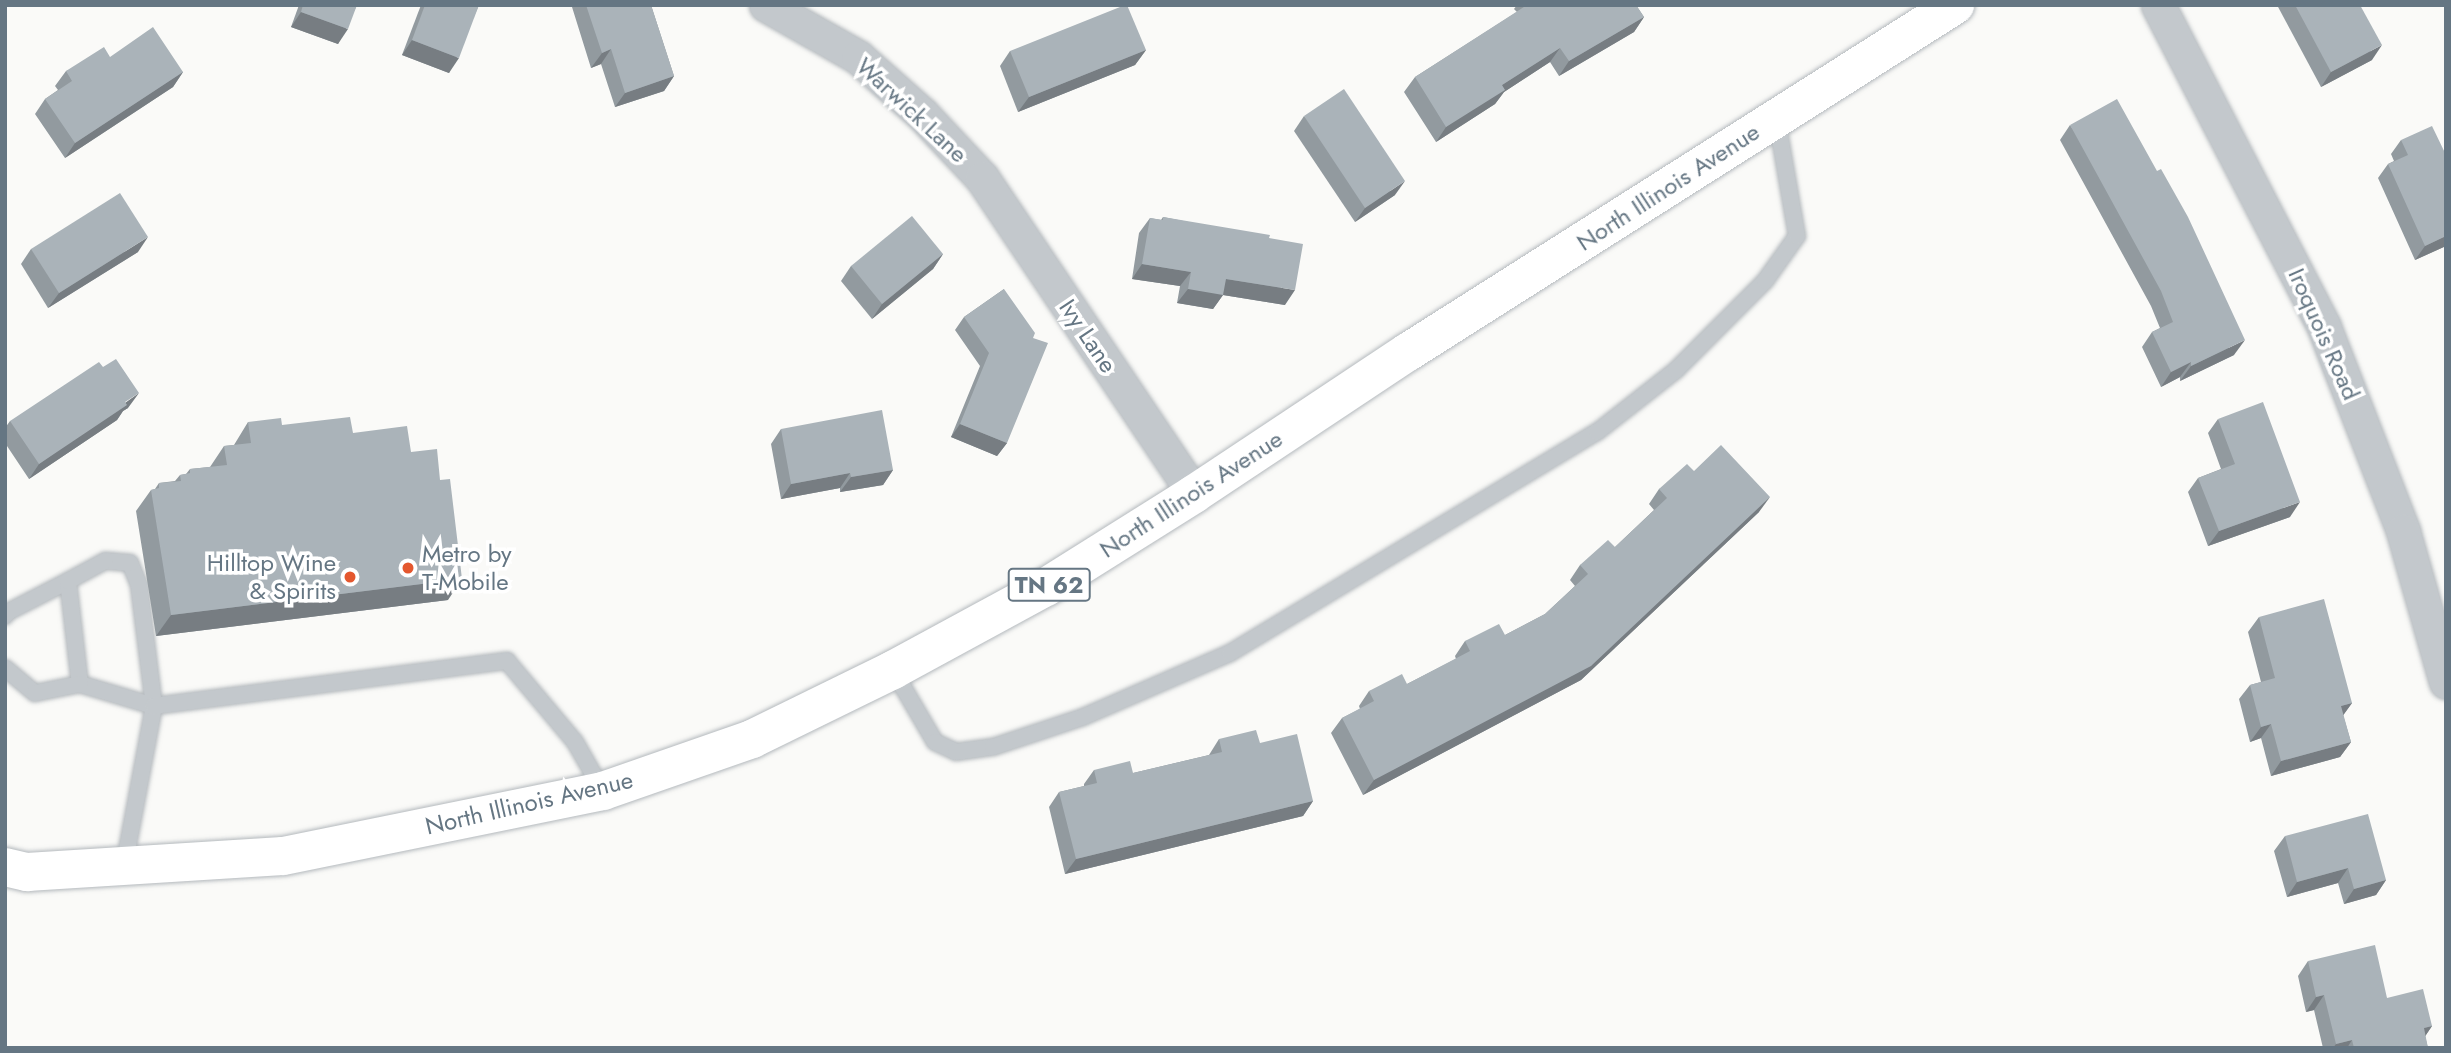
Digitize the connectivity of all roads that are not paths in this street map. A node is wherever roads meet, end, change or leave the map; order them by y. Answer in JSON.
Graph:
{"nodes":[{"id":1,"x":766,"y":5,"type":"edge"},
{"id":2,"x":1955,"y":5,"type":"edge"},
{"id":3,"x":2158,"y":5,"type":"edge"},
{"id":4,"x":1776,"y":117,"type":"junction"},
{"id":5,"x":982,"y":178,"type":"joint"},
{"id":6,"x":1194,"y":494,"type":"junction"},
{"id":7,"x":68,"y":581,"type":"junction"},
{"id":8,"x":5,"y":616,"type":"edge"},
{"id":9,"x":5,"y":668,"type":"edge"},
{"id":10,"x":893,"y":670,"type":"junction"},
{"id":11,"x":2446,"y":682,"type":"edge"},
{"id":12,"x":80,"y":684,"type":"junction"},
{"id":13,"x":154,"y":706,"type":"junction"},
{"id":14,"x":603,"y":791,"type":"junction"},
{"id":15,"x":124,"y":866,"type":"junction"},
{"id":16,"x":13,"y":873,"type":"edge"}],
"edges":[{"from":1,"to":5,"type":"street","name":"Warwick Lane"},
{"from":2,"to":4,"type":"highway","name":"North Illinois Avenue","number":"TN 62"},
{"from":3,"to":11,"type":"street","name":"Iroquois Road"},
{"from":4,"to":6,"type":"highway","name":"North Illinois Avenue","number":"TN 62"},
{"from":4,"to":10,"type":"lane"},
{"from":5,"to":6,"type":"street","name":"Ivy Lane"},
{"from":6,"to":10,"type":"highway","name":"North Illinois Avenue","number":"TN 62"},
{"from":7,"to":8,"type":"lane"},
{"from":7,"to":12,"type":"lane"},
{"from":7,"to":13,"type":"lane"},
{"from":9,"to":12,"type":"lane"},
{"from":10,"to":14,"type":"highway","name":"North Illinois Avenue","number":"TN 62"},
{"from":12,"to":13,"type":"lane"},
{"from":13,"to":14,"type":"lane"},
{"from":13,"to":15,"type":"lane"},
{"from":14,"to":15,"type":"highway","name":"North Illinois Avenue","number":"TN 62"},
{"from":15,"to":16,"type":"highway","name":"North Illinois Avenue","number":"TN 62"}]}
